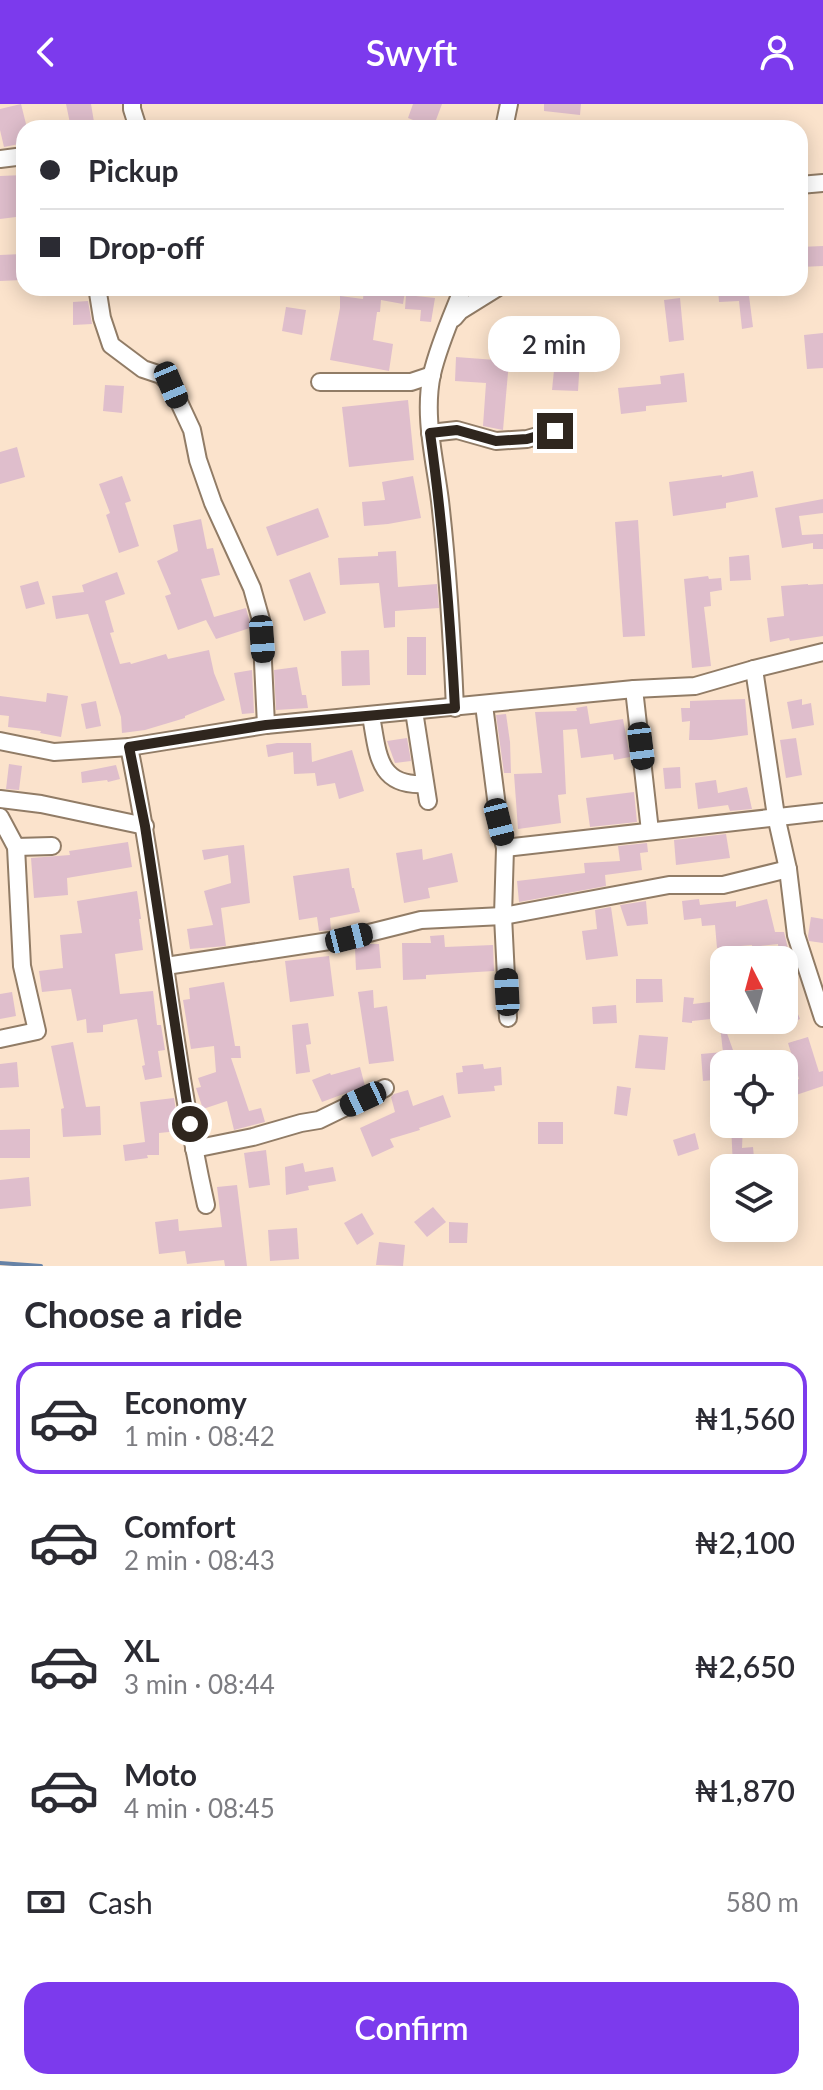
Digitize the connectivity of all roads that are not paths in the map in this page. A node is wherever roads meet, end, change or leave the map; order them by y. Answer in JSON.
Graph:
{"nodes":[{"id":1,"x":98,"y":296,"type":"edge"},
{"id":2,"x":460,"y":296,"type":"edge"},
{"id":3,"x":481,"y":296,"type":"edge"},
{"id":4,"x":448,"y":326,"type":"junction"},
{"id":5,"x":432,"y":375,"type":"junction"},
{"id":6,"x":320,"y":382,"type":"dead end"},
{"id":7,"x":555,"y":431,"type":"dead end"},
{"id":8,"x":430,"y":433,"type":"junction"},
{"id":9,"x":823,"y":652,"type":"edge"},
{"id":10,"x":754,"y":669,"type":"junction"},
{"id":11,"x":634,"y":689,"type":"junction"},
{"id":12,"x":484,"y":705,"type":"junction"},
{"id":13,"x":455,"y":708,"type":"junction"},
{"id":14,"x":414,"y":711,"type":"junction"},
{"id":15,"x":371,"y":716,"type":"junction"},
{"id":16,"x":266,"y":725,"type":"junction"},
{"id":17,"x":0,"y":741,"type":"edge"},
{"id":18,"x":129,"y":747,"type":"junction"},
{"id":19,"x":0,"y":799,"type":"edge"},
{"id":20,"x":823,"y":812,"type":"edge"},
{"id":21,"x":776,"y":816,"type":"junction"},
{"id":22,"x":0,"y":817,"type":"edge"},
{"id":23,"x":145,"y":826,"type":"junction"},
{"id":24,"x":650,"y":831,"type":"junction"},
{"id":25,"x":52,"y":846,"type":"dead end"},
{"id":26,"x":16,"y":847,"type":"junction"},
{"id":27,"x":505,"y":848,"type":"junction"},
{"id":28,"x":788,"y":869,"type":"junction"},
{"id":29,"x":503,"y":916,"type":"junction"},
{"id":30,"x":166,"y":966,"type":"junction"},
{"id":31,"x":822,"y":1015,"type":"edge"},
{"id":32,"x":508,"y":1018,"type":"dead end"},
{"id":33,"x":0,"y":1039,"type":"edge"},
{"id":34,"x":385,"y":1088,"type":"dead end"},
{"id":35,"x":194,"y":1149,"type":"junction"},
{"id":36,"x":206,"y":1205,"type":"dead end"}],
"edges":[{"from":1,"to":16,"type":"street"},
{"from":2,"to":4,"type":"street"},
{"from":3,"to":4,"type":"street"},
{"from":4,"to":5,"type":"street"},
{"from":5,"to":6,"type":"street"},
{"from":5,"to":8,"type":"street"},
{"from":7,"to":8,"type":"street"},
{"from":8,"to":13,"type":"street"},
{"from":9,"to":10,"type":"street"},
{"from":10,"to":11,"type":"street"},
{"from":10,"to":21,"type":"street"},
{"from":11,"to":12,"type":"street"},
{"from":11,"to":24,"type":"street"},
{"from":12,"to":13,"type":"street"},
{"from":12,"to":27,"type":"street"},
{"from":13,"to":14,"type":"street"},
{"from":14,"to":15,"type":"street"},
{"from":14,"to":15,"type":"street"},
{"from":15,"to":16,"type":"street"},
{"from":16,"to":18,"type":"street"},
{"from":17,"to":18,"type":"street"},
{"from":18,"to":23,"type":"street"},
{"from":19,"to":23,"type":"street"},
{"from":20,"to":21,"type":"street"},
{"from":21,"to":24,"type":"street"},
{"from":21,"to":28,"type":"street"},
{"from":22,"to":26,"type":"street"},
{"from":23,"to":30,"type":"street"},
{"from":24,"to":27,"type":"street"},
{"from":25,"to":26,"type":"street"},
{"from":26,"to":33,"type":"street"},
{"from":27,"to":29,"type":"street"},
{"from":28,"to":29,"type":"street"},
{"from":28,"to":31,"type":"street"},
{"from":29,"to":30,"type":"street"},
{"from":29,"to":32,"type":"street"},
{"from":30,"to":35,"type":"street"},
{"from":34,"to":35,"type":"street"},
{"from":35,"to":36,"type":"street"}]}
